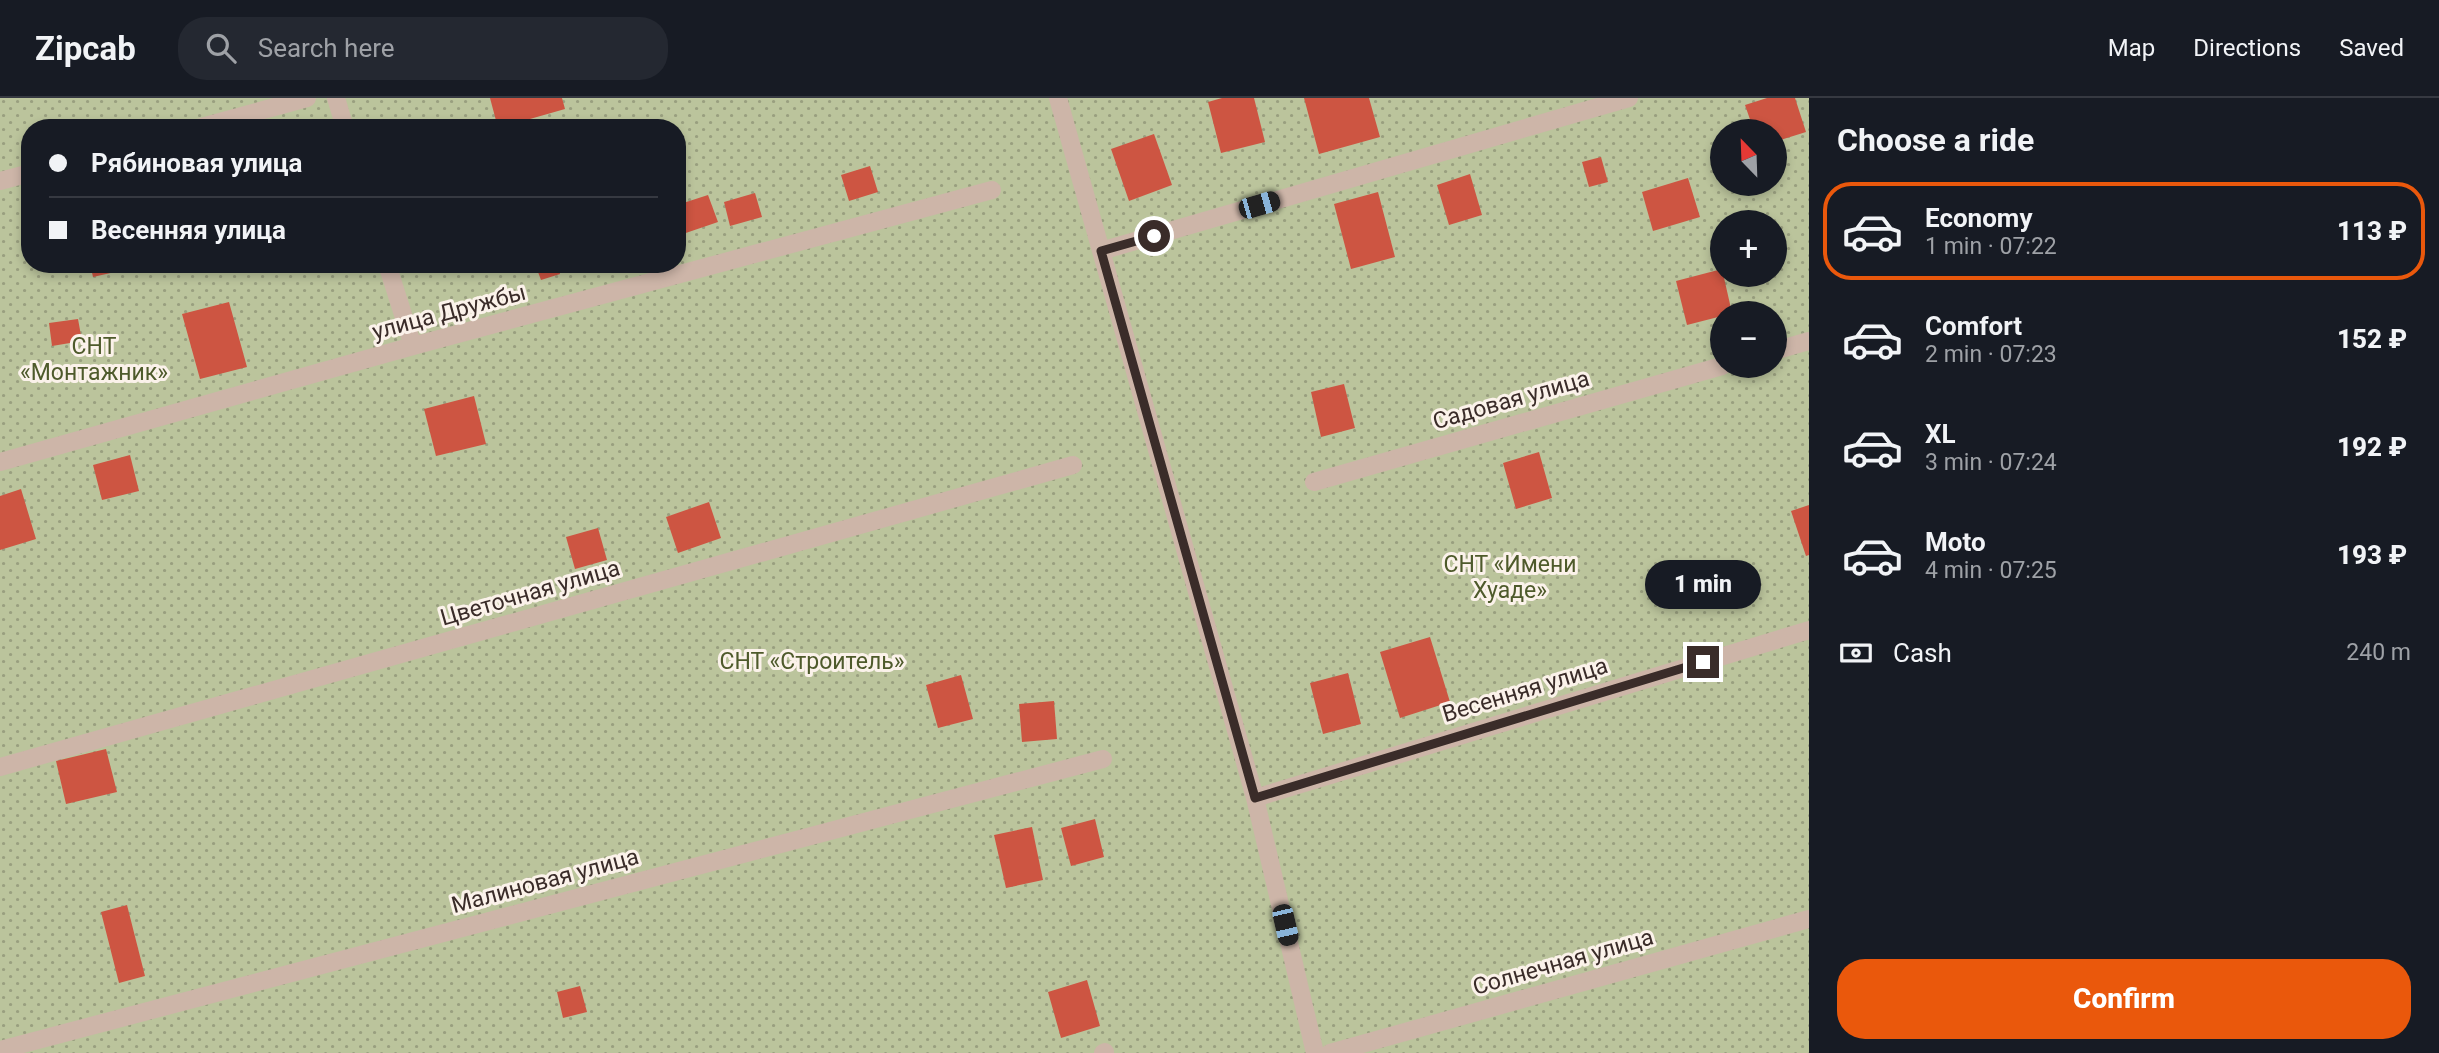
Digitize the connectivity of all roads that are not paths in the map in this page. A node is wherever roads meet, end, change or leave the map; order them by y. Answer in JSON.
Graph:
{"nodes":[{"id":1,"x":307,"y":98,"type":"edge"},
{"id":2,"x":336,"y":98,"type":"edge"},
{"id":3,"x":1058,"y":98,"type":"edge"},
{"id":4,"x":1629,"y":98,"type":"edge"},
{"id":5,"x":231,"y":119,"type":"edge"},
{"id":6,"x":342,"y":119,"type":"edge"},
{"id":7,"x":21,"y":175,"type":"edge"},
{"id":8,"x":0,"y":181,"type":"edge"},
{"id":9,"x":992,"y":190,"type":"dead end"},
{"id":10,"x":1101,"y":251,"type":"junction"},
{"id":11,"x":686,"y":272,"type":"edge"},
{"id":12,"x":390,"y":273,"type":"edge"},
{"id":13,"x":684,"y":273,"type":"edge"},
{"id":14,"x":1809,"y":341,"type":"edge"},
{"id":15,"x":413,"y":346,"type":"junction"},
{"id":16,"x":1787,"y":347,"type":"edge"},
{"id":17,"x":1710,"y":369,"type":"edge"},
{"id":18,"x":0,"y":462,"type":"edge"},
{"id":19,"x":1073,"y":465,"type":"dead end"},
{"id":20,"x":1314,"y":482,"type":"dead end"},
{"id":21,"x":1809,"y":630,"type":"edge"},
{"id":22,"x":1103,"y":759,"type":"dead end"},
{"id":23,"x":0,"y":767,"type":"edge"},
{"id":24,"x":1255,"y":798,"type":"junction"},
{"id":25,"x":1809,"y":919,"type":"edge"},
{"id":26,"x":0,"y":1050,"type":"edge"},
{"id":27,"x":1315,"y":1053,"type":"edge"},
{"id":28,"x":1330,"y":1053,"type":"edge"}],
"edges":[{"from":1,"to":5,"type":"street"},
{"from":2,"to":6,"type":"street"},
{"from":3,"to":10,"type":"street"},
{"from":4,"to":10,"type":"street"},
{"from":7,"to":8,"type":"street"},
{"from":9,"to":11,"type":"street","name":"улица Дружбы"},
{"from":10,"to":24,"type":"street"},
{"from":12,"to":15,"type":"street"},
{"from":13,"to":15,"type":"street","name":"улица Дружбы"},
{"from":14,"to":16,"type":"street"},
{"from":15,"to":18,"type":"street","name":"улица Дружбы"},
{"from":17,"to":20,"type":"street","name":"Садовая улица"},
{"from":19,"to":23,"type":"street","name":"Цветочная улица"},
{"from":21,"to":24,"type":"street","name":"Весенняя улица"},
{"from":22,"to":26,"type":"street","name":"Малиновая улица"},
{"from":24,"to":27,"type":"street"},
{"from":25,"to":28,"type":"street","name":"Солнечная улица"}]}
